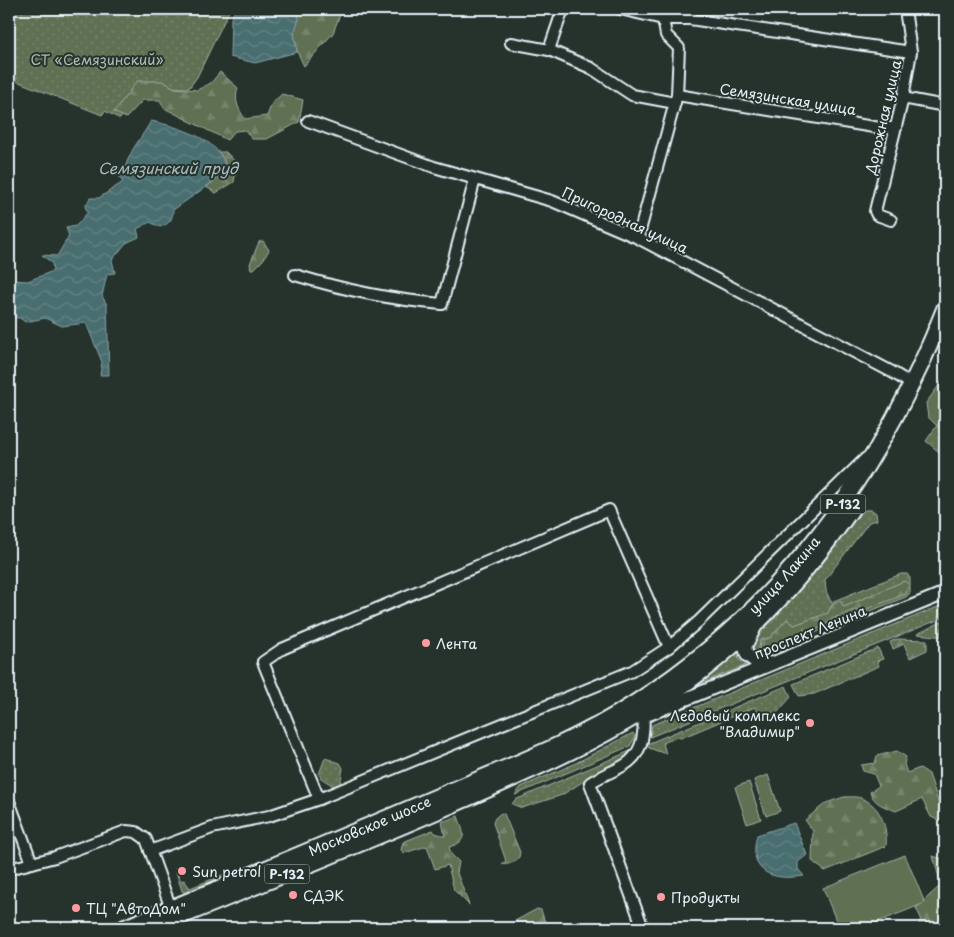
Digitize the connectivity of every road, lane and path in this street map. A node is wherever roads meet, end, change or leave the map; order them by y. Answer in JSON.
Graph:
{"nodes":[{"id":1,"x":563,"y":9,"type":"edge"},
{"id":2,"x":620,"y":9,"type":"edge"},
{"id":3,"x":905,"y":9,"type":"edge"},
{"id":4,"x":691,"y":14,"type":"edge"},
{"id":5,"x":662,"y":19,"type":"junction"},
{"id":6,"x":511,"y":43,"type":"dead end"},
{"id":7,"x":549,"y":50,"type":"junction"},
{"id":8,"x":912,"y":52,"type":"junction"},
{"id":9,"x":903,"y":98,"type":"junction"},
{"id":10,"x":676,"y":99,"type":"junction"},
{"id":11,"x":945,"y":106,"type":"edge"},
{"id":12,"x":308,"y":121,"type":"dead end"},
{"id":13,"x":896,"y":128,"type":"junction"},
{"id":14,"x":475,"y":179,"type":"junction"},
{"id":15,"x":892,"y":220,"type":"dead end"},
{"id":16,"x":638,"y":238,"type":"junction"},
{"id":17,"x":295,"y":275,"type":"dead end"},
{"id":18,"x":945,"y":308,"type":"edge"},
{"id":19,"x":945,"y":330,"type":"edge"},
{"id":20,"x":913,"y":385,"type":"junction"},
{"id":21,"x":893,"y":422,"type":"junction"},
{"id":22,"x":945,"y":593,"type":"edge"},
{"id":23,"x":757,"y":624,"type":"junction"},
{"id":24,"x":669,"y":647,"type":"junction"},
{"id":25,"x":775,"y":662,"type":"junction"},
{"id":26,"x":682,"y":668,"type":"junction"},
{"id":27,"x":686,"y":693,"type":"junction"},
{"id":28,"x":646,"y":711,"type":"junction"},
{"id":29,"x":618,"y":722,"type":"junction"},
{"id":30,"x":319,"y":799,"type":"junction"},
{"id":31,"x":9,"y":801,"type":"edge"},
{"id":32,"x":150,"y":851,"type":"junction"},
{"id":33,"x":32,"y":863,"type":"junction"},
{"id":34,"x":9,"y":869,"type":"edge"},
{"id":35,"x":174,"y":919,"type":"edge"},
{"id":36,"x":124,"y":928,"type":"edge"},
{"id":37,"x":152,"y":928,"type":"edge"},
{"id":38,"x":643,"y":928,"type":"edge"}],
"edges":[{"from":1,"to":7,"type":"street"},
{"from":2,"to":5,"type":"street"},
{"from":3,"to":8,"type":"street","name":"Дорожная улица"},
{"from":4,"to":5,"type":"street"},
{"from":4,"to":8,"type":"street"},
{"from":5,"to":10,"type":"street"},
{"from":6,"to":7,"type":"street","name":"Семязинская улица"},
{"from":7,"to":10,"type":"street","name":"Семязинская улица"},
{"from":8,"to":9,"type":"street","name":"Дорожная улица"},
{"from":9,"to":11,"type":"street"},
{"from":9,"to":13,"type":"street","name":"Дорожная улица"},
{"from":10,"to":13,"type":"street","name":"Семязинская улица"},
{"from":10,"to":16,"type":"street"},
{"from":12,"to":14,"type":"street","name":"Пригородная улица"},
{"from":13,"to":15,"type":"street","name":"Дорожная улица"},
{"from":14,"to":16,"type":"street","name":"Пригородная улица"},
{"from":14,"to":17,"type":"street"},
{"from":16,"to":20,"type":"street","name":"Пригородная улица"},
{"from":18,"to":20,"type":"highway","name":"улица Лакина","number":"Р-132"},
{"from":19,"to":23,"type":"highway","name":"улица Лакина","number":"Р-132"},
{"from":20,"to":21,"type":"highway","name":"улица Лакина","number":"Р-132"},
{"from":21,"to":24,"type":"street"},
{"from":21,"to":26,"type":"highway","name":"улица Лакина","number":"Р-132"},
{"from":22,"to":25,"type":"main road","name":"проспект Ленина"},
{"from":23,"to":25,"type":"main road"},
{"from":23,"to":27,"type":"highway","name":"улица Лакина","number":"Р-132"},
{"from":24,"to":30,"type":"street"},
{"from":24,"to":30,"type":"street"},
{"from":25,"to":27,"type":"main road","name":"проспект Ленина"},
{"from":26,"to":27,"type":"main road"},
{"from":26,"to":28,"type":"main road"},
{"from":26,"to":29,"type":"highway","name":"улица Лакина","number":"Р-132"},
{"from":27,"to":28,"type":"highway","name":"улица Лакина","number":"Р-132"},
{"from":28,"to":29,"type":"highway","name":"улица Лакина","number":"Р-132"},
{"from":28,"to":38,"type":"street"},
{"from":29,"to":35,"type":"highway","name":"Московское шоссе","number":"Р-132"},
{"from":30,"to":32,"type":"street"},
{"from":31,"to":33,"type":"street"},
{"from":32,"to":33,"type":"street"},
{"from":32,"to":35,"type":"street"},
{"from":33,"to":34,"type":"street"},
{"from":35,"to":36,"type":"highway","name":"Московское шоссе","number":"Р-132"},
{"from":35,"to":37,"type":"highway","name":"Московское шоссе","number":"Р-132"}]}
